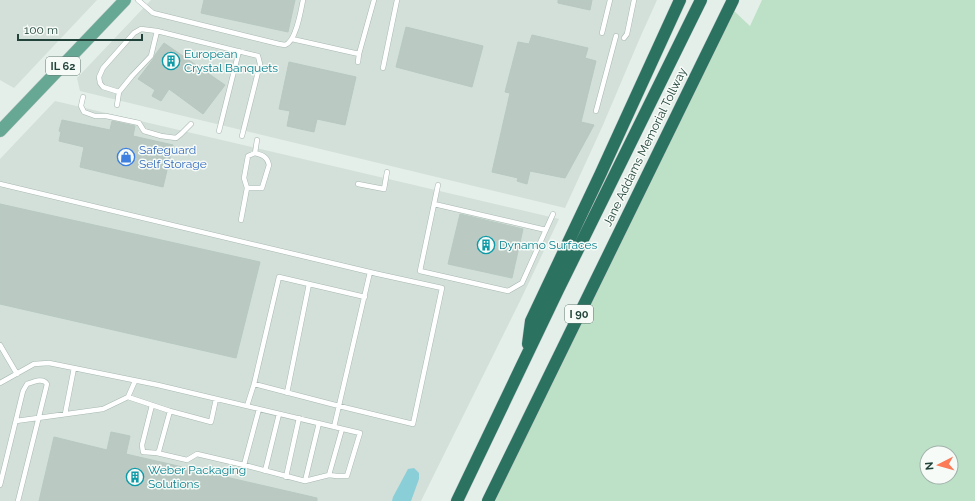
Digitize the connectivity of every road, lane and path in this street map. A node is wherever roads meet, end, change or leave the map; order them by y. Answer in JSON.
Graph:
{"nodes":[{"id":1,"x":125,"y":0,"type":"edge"},
{"id":2,"x":138,"y":0,"type":"edge"},
{"id":3,"x":304,"y":0,"type":"edge"},
{"id":4,"x":374,"y":0,"type":"edge"},
{"id":5,"x":397,"y":0,"type":"edge"},
{"id":6,"x":610,"y":0,"type":"edge"},
{"id":7,"x":634,"y":0,"type":"edge"},
{"id":8,"x":680,"y":0,"type":"edge"},
{"id":9,"x":701,"y":0,"type":"edge"},
{"id":10,"x":733,"y":0,"type":"edge"},
{"id":11,"x":157,"y":31,"type":"junction"},
{"id":12,"x":602,"y":33,"type":"dead end"},
{"id":13,"x":616,"y":36,"type":"dead end"},
{"id":14,"x":624,"y":38,"type":"dead end"},
{"id":15,"x":292,"y":39,"type":"junction"},
{"id":16,"x":239,"y":51,"type":"junction"},
{"id":17,"x":359,"y":54,"type":"junction"},
{"id":18,"x":358,"y":62,"type":"dead end"},
{"id":19,"x":383,"y":68,"type":"dead end"},
{"id":20,"x":119,"y":92,"type":"junction"},
{"id":21,"x":83,"y":97,"type":"dead end"},
{"id":22,"x":117,"y":105,"type":"dead end"},
{"id":23,"x":596,"y":111,"type":"dead end"},
{"id":24,"x":190,"y":124,"type":"dead end"},
{"id":25,"x":219,"y":130,"type":"dead end"},
{"id":26,"x":0,"y":131,"type":"edge"},
{"id":27,"x":242,"y":136,"type":"dead end"},
{"id":28,"x":257,"y":140,"type":"dead end"},
{"id":29,"x":255,"y":153,"type":"junction"},
{"id":30,"x":387,"y":172,"type":"dead end"},
{"id":31,"x":0,"y":184,"type":"edge"},
{"id":32,"x":358,"y":184,"type":"dead end"},
{"id":33,"x":438,"y":185,"type":"dead end"},
{"id":34,"x":247,"y":188,"type":"junction"},
{"id":35,"x":434,"y":204,"type":"junction"},
{"id":36,"x":553,"y":214,"type":"dead end"},
{"id":37,"x":241,"y":220,"type":"dead end"},
{"id":38,"x":546,"y":230,"type":"junction"},
{"id":39,"x":370,"y":272,"type":"junction"},
{"id":40,"x":309,"y":284,"type":"junction"},
{"id":41,"x":365,"y":297,"type":"junction"},
{"id":42,"x":0,"y":345,"type":"edge"},
{"id":43,"x":528,"y":353,"type":"junction"},
{"id":44,"x":74,"y":368,"type":"junction"},
{"id":45,"x":17,"y":374,"type":"junction"},
{"id":46,"x":135,"y":381,"type":"junction"},
{"id":47,"x":0,"y":383,"type":"edge"},
{"id":48,"x":254,"y":384,"type":"junction"},
{"id":49,"x":287,"y":393,"type":"junction"},
{"id":50,"x":128,"y":396,"type":"junction"},
{"id":51,"x":216,"y":399,"type":"junction"},
{"id":52,"x":152,"y":405,"type":"junction"},
{"id":53,"x":247,"y":406,"type":"junction"},
{"id":54,"x":339,"y":406,"type":"junction"},
{"id":55,"x":259,"y":409,"type":"junction"},
{"id":56,"x":170,"y":411,"type":"junction"},
{"id":57,"x":65,"y":414,"type":"junction"},
{"id":58,"x":279,"y":414,"type":"junction"},
{"id":59,"x":39,"y":418,"type":"junction"},
{"id":60,"x":299,"y":418,"type":"junction"},
{"id":61,"x":16,"y":421,"type":"junction"},
{"id":62,"x":319,"y":423,"type":"junction"},
{"id":63,"x":334,"y":427,"type":"junction"},
{"id":64,"x":342,"y":429,"type":"junction"},
{"id":65,"x":157,"y":453,"type":"junction"},
{"id":66,"x":244,"y":465,"type":"junction"},
{"id":67,"x":265,"y":471,"type":"junction"},
{"id":68,"x":329,"y":475,"type":"junction"},
{"id":69,"x":286,"y":477,"type":"junction"},
{"id":70,"x":306,"y":481,"type":"junction"},
{"id":71,"x":0,"y":484,"type":"edge"},
{"id":72,"x":18,"y":501,"type":"edge"},
{"id":73,"x":456,"y":501,"type":"edge"},
{"id":74,"x":488,"y":501,"type":"edge"}],
"edges":[{"from":1,"to":26,"type":"main road","number":"IL 62"},
{"from":2,"to":15,"type":"lane"},
{"from":3,"to":15,"type":"lane"},
{"from":4,"to":17,"type":"lane"},
{"from":5,"to":19,"type":"lane"},
{"from":6,"to":12,"type":"lane"},
{"from":7,"to":14,"type":"lane"},
{"from":8,"to":43,"type":"highway"},
{"from":9,"to":43,"type":"highway","name":"Jane Addams Memorial Tollway","number":"I 90"},
{"from":10,"to":74,"type":"highway","name":"Jane Addams Memorial Tollway","number":"I 90"},
{"from":11,"to":16,"type":"lane"},
{"from":11,"to":20,"type":"lane"},
{"from":11,"to":20,"type":"lane"},
{"from":13,"to":23,"type":"lane"},
{"from":15,"to":17,"type":"lane"},
{"from":16,"to":25,"type":"lane"},
{"from":16,"to":27,"type":"lane"},
{"from":17,"to":18,"type":"lane"},
{"from":20,"to":22,"type":"lane"},
{"from":21,"to":24,"type":"lane"},
{"from":28,"to":29,"type":"lane"},
{"from":29,"to":34,"type":"lane"},
{"from":29,"to":34,"type":"lane"},
{"from":30,"to":32,"type":"lane"},
{"from":31,"to":39,"type":"lane"},
{"from":33,"to":35,"type":"lane"},
{"from":34,"to":37,"type":"lane"},
{"from":35,"to":38,"type":"lane"},
{"from":35,"to":38,"type":"lane"},
{"from":36,"to":38,"type":"lane"},
{"from":39,"to":41,"type":"lane"},
{"from":39,"to":54,"type":"lane"},
{"from":40,"to":41,"type":"lane"},
{"from":40,"to":48,"type":"lane"},
{"from":40,"to":49,"type":"lane"},
{"from":41,"to":54,"type":"lane"},
{"from":42,"to":45,"type":"lane"},
{"from":43,"to":73,"type":"highway","name":"Jane Addams Memorial Tollway","number":"I 90"},
{"from":44,"to":45,"type":"lane"},
{"from":44,"to":46,"type":"lane"},
{"from":44,"to":57,"type":"lane"},
{"from":45,"to":47,"type":"lane"},
{"from":46,"to":50,"type":"lane"},
{"from":46,"to":51,"type":"lane"},
{"from":48,"to":49,"type":"lane"},
{"from":48,"to":53,"type":"lane"},
{"from":49,"to":54,"type":"lane"},
{"from":50,"to":52,"type":"lane"},
{"from":50,"to":57,"type":"lane"},
{"from":51,"to":53,"type":"lane"},
{"from":51,"to":56,"type":"lane"},
{"from":52,"to":56,"type":"lane"},
{"from":52,"to":65,"type":"lane"},
{"from":53,"to":55,"type":"lane"},
{"from":54,"to":63,"type":"lane"},
{"from":55,"to":58,"type":"lane"},
{"from":55,"to":66,"type":"lane"},
{"from":56,"to":65,"type":"lane"},
{"from":57,"to":59,"type":"lane"},
{"from":58,"to":60,"type":"lane"},
{"from":58,"to":67,"type":"lane"},
{"from":59,"to":61,"type":"lane"},
{"from":59,"to":61,"type":"lane"},
{"from":59,"to":72,"type":"lane"},
{"from":60,"to":62,"type":"lane"},
{"from":60,"to":69,"type":"lane"},
{"from":61,"to":71,"type":"lane"},
{"from":62,"to":63,"type":"lane"},
{"from":62,"to":70,"type":"lane"},
{"from":63,"to":64,"type":"lane"},
{"from":64,"to":68,"type":"lane"},
{"from":64,"to":68,"type":"lane"},
{"from":65,"to":66,"type":"lane"},
{"from":66,"to":67,"type":"lane"},
{"from":67,"to":69,"type":"lane"},
{"from":68,"to":70,"type":"lane"},
{"from":69,"to":70,"type":"lane"}]}
